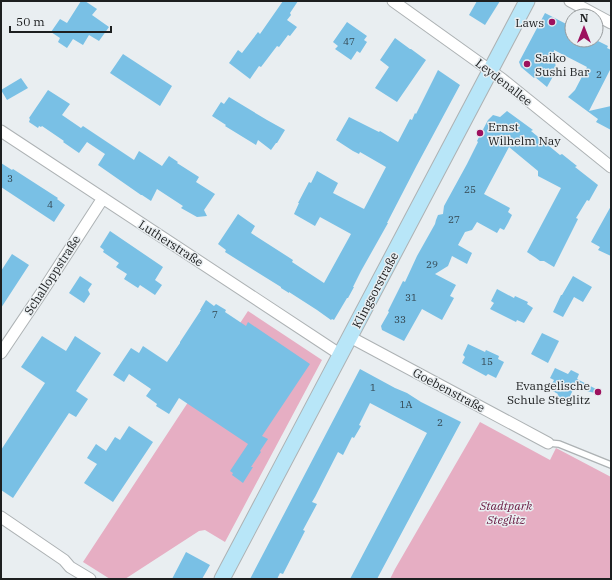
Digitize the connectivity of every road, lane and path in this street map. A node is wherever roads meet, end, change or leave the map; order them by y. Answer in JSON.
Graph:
{"nodes":[{"id":1,"x":394,"y":1,"type":"edge"},
{"id":2,"x":527,"y":1,"type":"edge"},
{"id":3,"x":570,"y":1,"type":"edge"},
{"id":4,"x":611,"y":23,"type":"edge"},
{"id":5,"x":491,"y":71,"type":"junction"},
{"id":6,"x":1,"y":131,"type":"edge"},
{"id":7,"x":611,"y":167,"type":"edge"},
{"id":8,"x":103,"y":198,"type":"junction"},
{"id":9,"x":350,"y":337,"type":"junction"},
{"id":10,"x":1,"y":353,"type":"edge"},
{"id":11,"x":341,"y":355,"type":"junction"},
{"id":12,"x":548,"y":443,"type":"joint"},
{"id":13,"x":611,"y":465,"type":"edge"},
{"id":14,"x":1,"y":517,"type":"edge"},
{"id":15,"x":90,"y":579,"type":"edge"},
{"id":16,"x":222,"y":579,"type":"edge"}],
"edges":[{"from":1,"to":5,"type":"street","name":"Leydenallee"},
{"from":2,"to":5,"type":"street","name":"Klingsorstraße"},
{"from":3,"to":4,"type":"street"},
{"from":5,"to":7,"type":"street","name":"Leydenallee"},
{"from":5,"to":9,"type":"street","name":"Klingsorstraße"},
{"from":6,"to":8,"type":"street","name":"Lutherstraße"},
{"from":8,"to":10,"type":"street","name":"Schalloppstraße"},
{"from":8,"to":11,"type":"street","name":"Lutherstraße"},
{"from":9,"to":11,"type":"street","name":"Klingsorstraße"},
{"from":9,"to":12,"type":"street","name":"Goebenstraße"},
{"from":11,"to":16,"type":"street","name":"Klingsorstraße"},
{"from":12,"to":13,"type":"lane"},
{"from":14,"to":15,"type":"street"}]}
